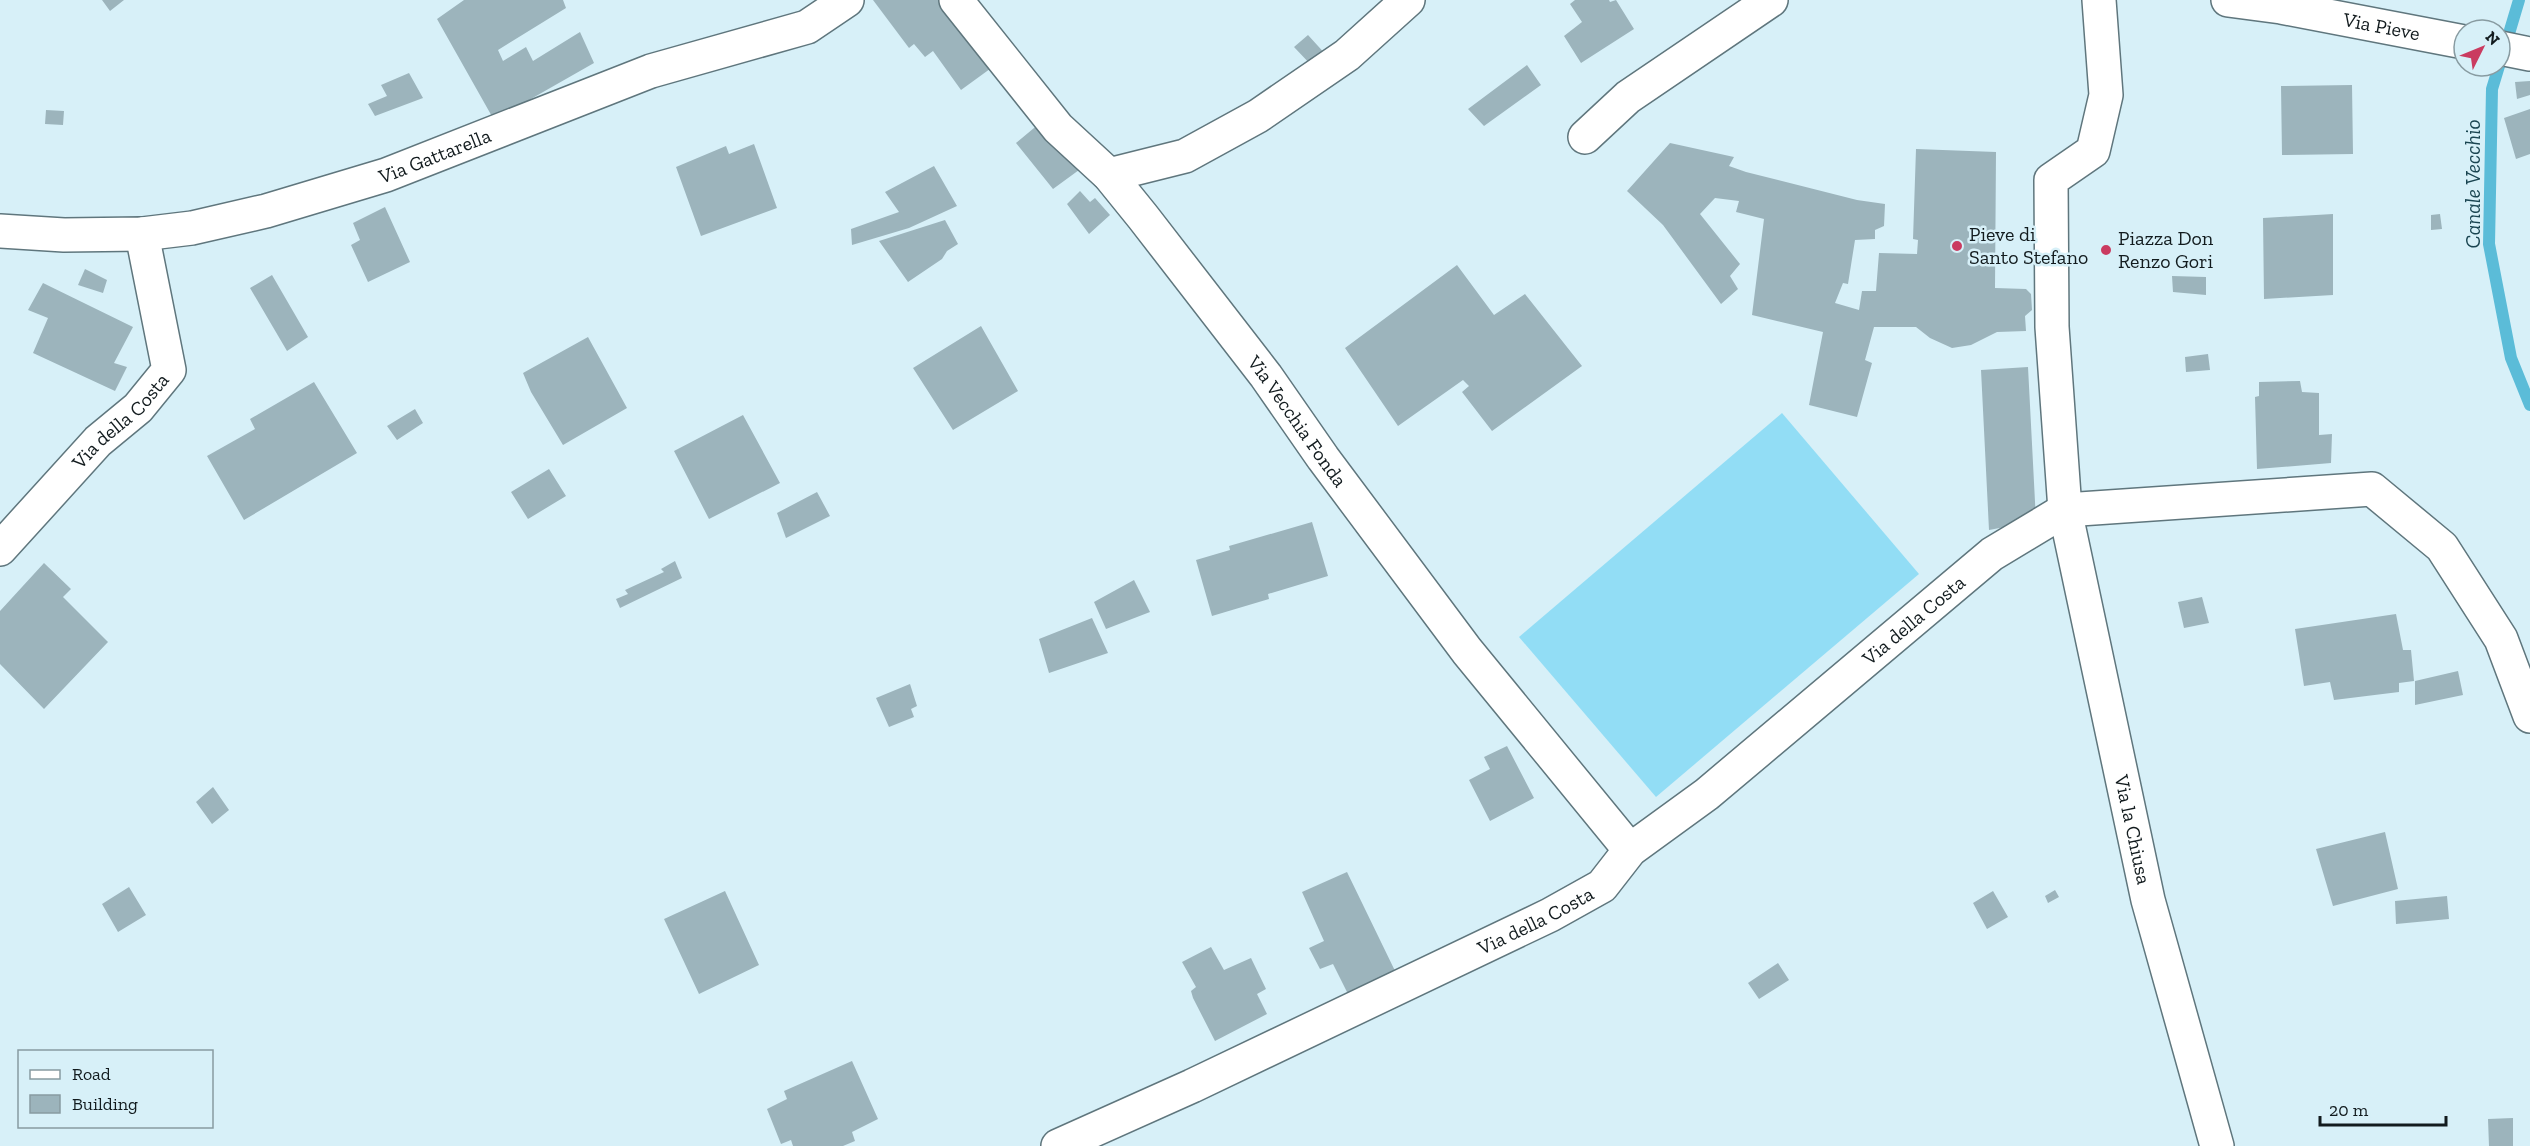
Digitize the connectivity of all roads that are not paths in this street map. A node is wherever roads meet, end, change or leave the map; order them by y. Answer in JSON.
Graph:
{"nodes":[{"id":1,"x":847,"y":0,"type":"edge"},
{"id":2,"x":956,"y":0,"type":"edge"},
{"id":3,"x":1408,"y":0,"type":"edge"},
{"id":4,"x":1771,"y":0,"type":"edge"},
{"id":5,"x":2099,"y":0,"type":"edge"},
{"id":6,"x":2228,"y":0,"type":"edge"},
{"id":7,"x":2452,"y":40,"type":"edge"},
{"id":8,"x":2512,"y":50,"type":"edge"},
{"id":9,"x":2530,"y":54,"type":"edge"},
{"id":10,"x":1585,"y":137,"type":"dead end"},
{"id":11,"x":1109,"y":175,"type":"junction"},
{"id":12,"x":0,"y":231,"type":"edge"},
{"id":13,"x":142,"y":234,"type":"junction"},
{"id":14,"x":2064,"y":510,"type":"junction"},
{"id":15,"x":0,"y":549,"type":"edge"},
{"id":16,"x":2530,"y":716,"type":"edge"},
{"id":17,"x":1630,"y":850,"type":"junction"},
{"id":18,"x":1058,"y":1146,"type":"edge"},
{"id":19,"x":2217,"y":1146,"type":"edge"}],
"edges":[{"from":1,"to":13,"type":"street","name":"Via Gattarella"},
{"from":2,"to":11,"type":"street","name":"Via Vecchia Fonda"},
{"from":3,"to":11,"type":"street"},
{"from":4,"to":10,"type":"street"},
{"from":5,"to":14,"type":"street","name":"Via la Chiusa"},
{"from":6,"to":7,"type":"street","name":"Via Pieve"},
{"from":8,"to":9,"type":"street"},
{"from":11,"to":17,"type":"street","name":"Via Vecchia Fonda"},
{"from":12,"to":13,"type":"street","name":"Via Gattarella"},
{"from":13,"to":15,"type":"street","name":"Via della Costa"},
{"from":14,"to":16,"type":"street"},
{"from":14,"to":17,"type":"street","name":"Via della Costa"},
{"from":14,"to":19,"type":"street","name":"Via la Chiusa"},
{"from":17,"to":18,"type":"street","name":"Via della Costa"}]}
